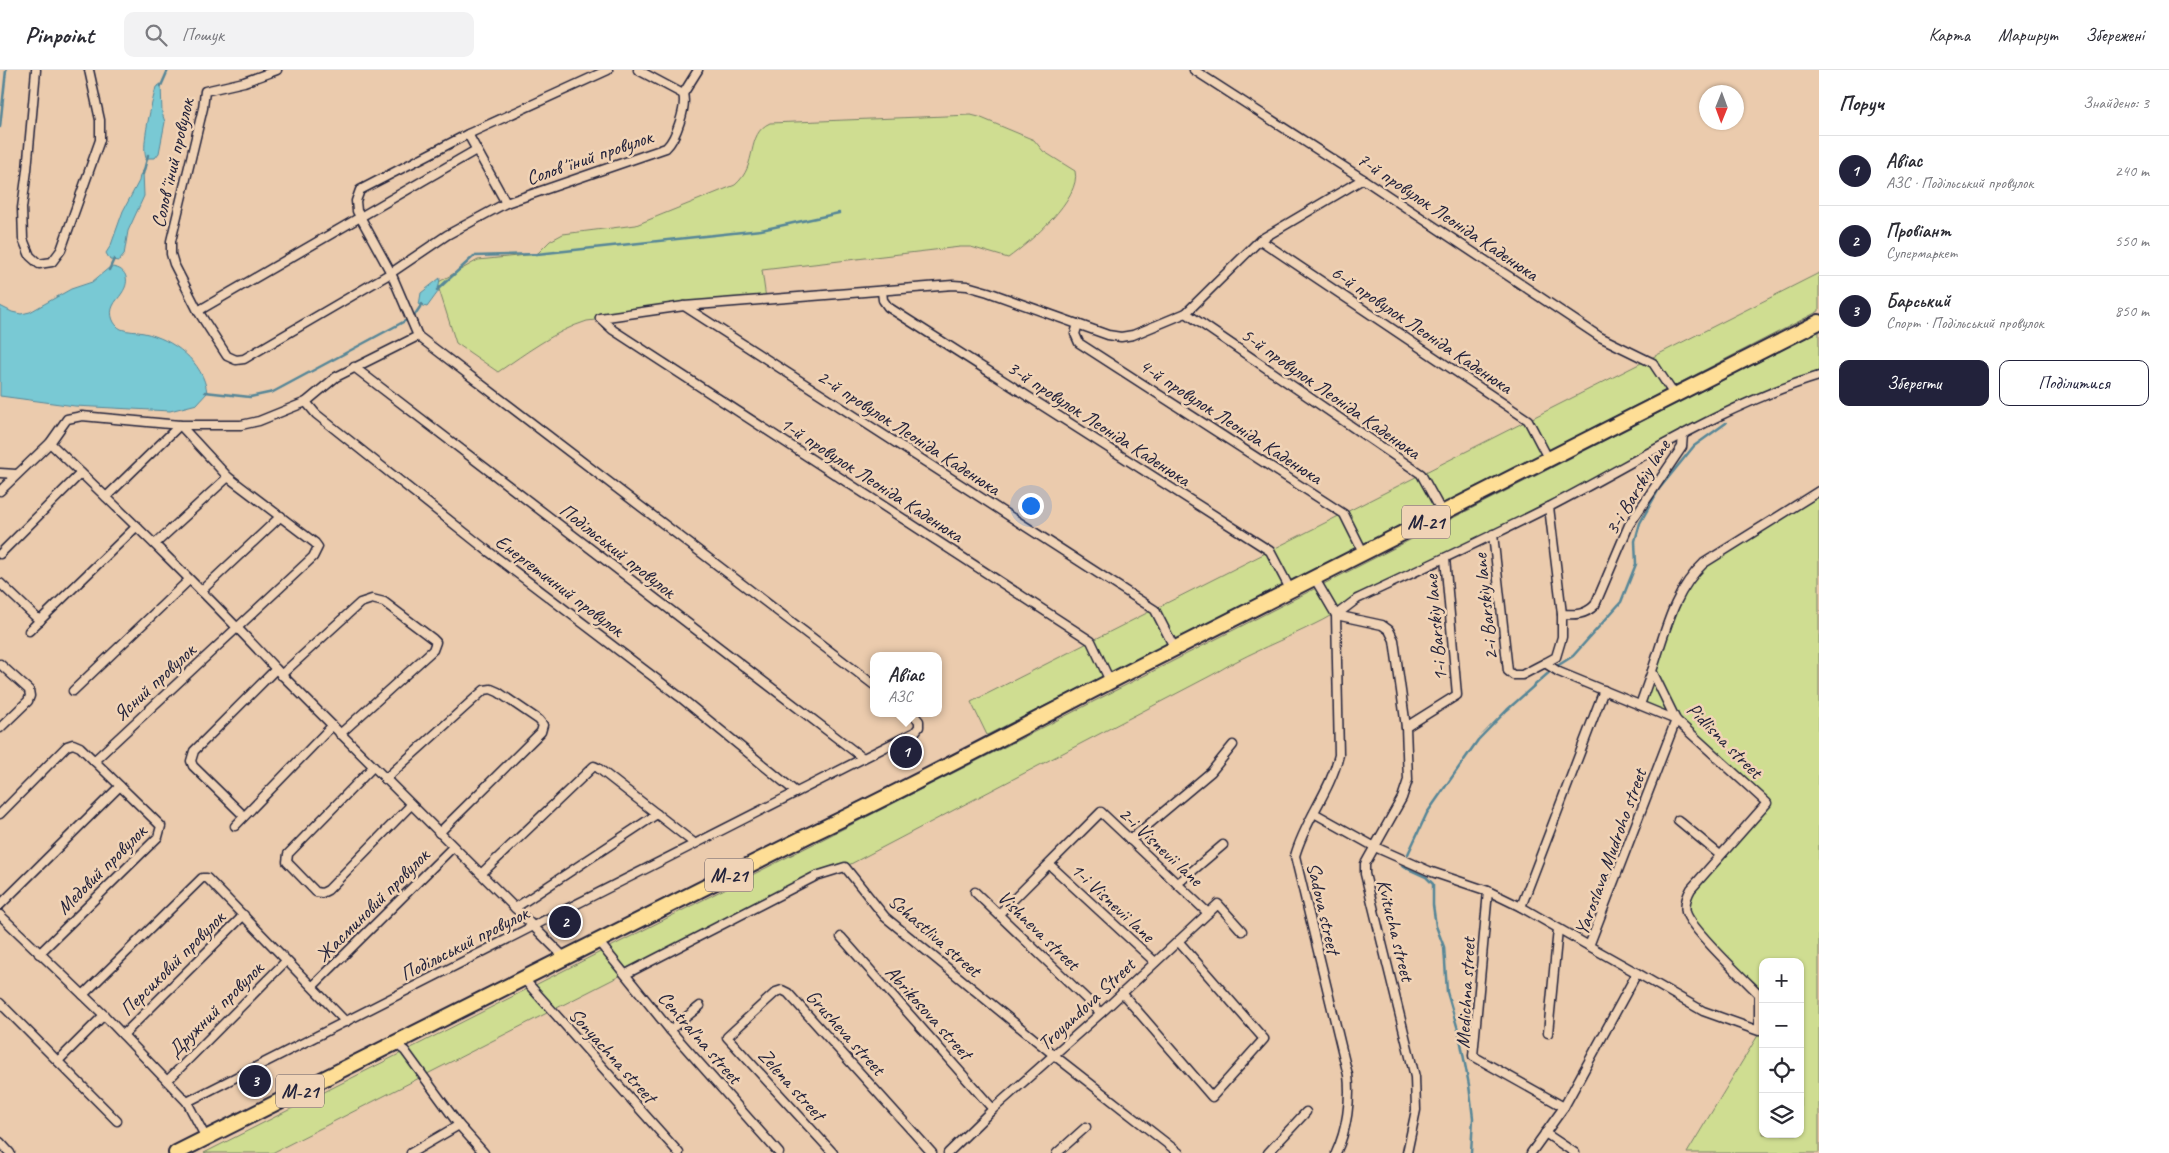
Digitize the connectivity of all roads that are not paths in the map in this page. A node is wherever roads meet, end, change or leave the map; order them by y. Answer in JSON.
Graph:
{"nodes":[{"id":1,"x":36,"y":70,"type":"edge"},
{"id":2,"x":89,"y":70,"type":"edge"},
{"id":3,"x":277,"y":70,"type":"edge"},
{"id":4,"x":608,"y":70,"type":"edge"},
{"id":5,"x":638,"y":70,"type":"edge"},
{"id":6,"x":698,"y":70,"type":"edge"},
{"id":7,"x":1194,"y":70,"type":"edge"},
{"id":8,"x":683,"y":94,"type":"junction"},
{"id":9,"x":468,"y":134,"type":"junction"},
{"id":10,"x":476,"y":150,"type":"junction"},
{"id":11,"x":1363,"y":178,"type":"junction"},
{"id":12,"x":506,"y":203,"type":"junction"},
{"id":13,"x":360,"y":218,"type":"junction"},
{"id":14,"x":1260,"y":240,"type":"junction"},
{"id":15,"x":391,"y":273,"type":"junction"},
{"id":16,"x":882,"y":291,"type":"junction"},
{"id":17,"x":684,"y":306,"type":"junction"},
{"id":18,"x":198,"y":311,"type":"junction"},
{"id":19,"x":1186,"y":313,"type":"junction"},
{"id":20,"x":1819,"y":322,"type":"edge"},
{"id":21,"x":1078,"y":324,"type":"junction"},
{"id":22,"x":418,"y":336,"type":"junction"},
{"id":23,"x":354,"y":367,"type":"junction"},
{"id":24,"x":1819,"y":376,"type":"edge"},
{"id":25,"x":1674,"y":396,"type":"junction"},
{"id":26,"x":306,"y":402,"type":"junction"},
{"id":27,"x":180,"y":425,"type":"junction"},
{"id":28,"x":1683,"y":434,"type":"junction"},
{"id":29,"x":50,"y":443,"type":"junction"},
{"id":30,"x":1548,"y":460,"type":"junction"},
{"id":31,"x":0,"y":473,"type":"edge"},
{"id":32,"x":81,"y":473,"type":"junction"},
{"id":33,"x":16,"y":474,"type":"junction"},
{"id":34,"x":228,"y":477,"type":"junction"},
{"id":35,"x":0,"y":491,"type":"edge"},
{"id":36,"x":1819,"y":491,"type":"edge"},
{"id":37,"x":106,"y":497,"type":"junction"},
{"id":38,"x":1549,"y":507,"type":"junction"},
{"id":39,"x":1443,"y":514,"type":"junction"},
{"id":40,"x":281,"y":516,"type":"junction"},
{"id":41,"x":137,"y":526,"type":"junction"},
{"id":42,"x":1493,"y":534,"type":"junction"},
{"id":43,"x":155,"y":544,"type":"junction"},
{"id":44,"x":0,"y":554,"type":"edge"},
{"id":45,"x":1364,"y":554,"type":"junction"},
{"id":46,"x":1445,"y":558,"type":"junction"},
{"id":47,"x":1315,"y":579,"type":"junction"},
{"id":48,"x":189,"y":580,"type":"junction"},
{"id":49,"x":0,"y":583,"type":"edge"},
{"id":50,"x":201,"y":591,"type":"junction"},
{"id":51,"x":1291,"y":591,"type":"junction"},
{"id":52,"x":1562,"y":614,"type":"junction"},
{"id":53,"x":1336,"y":615,"type":"junction"},
{"id":54,"x":40,"y":621,"type":"junction"},
{"id":55,"x":236,"y":626,"type":"junction"},
{"id":56,"x":29,"y":632,"type":"dead end"},
{"id":57,"x":1175,"y":649,"type":"junction"},
{"id":58,"x":1546,"y":663,"type":"junction"},
{"id":59,"x":0,"y":664,"type":"edge"},
{"id":60,"x":278,"y":672,"type":"junction"},
{"id":61,"x":1652,"y":672,"type":"junction"},
{"id":62,"x":1110,"y":681,"type":"junction"},
{"id":63,"x":870,"y":682,"type":"edge"},
{"id":64,"x":1604,"y":690,"type":"junction"},
{"id":65,"x":73,"y":691,"type":"dead end"},
{"id":66,"x":1640,"y":705,"type":"junction"},
{"id":67,"x":916,"y":717,"type":"edge"},
{"id":68,"x":1676,"y":720,"type":"junction"},
{"id":69,"x":332,"y":726,"type":"junction"},
{"id":70,"x":1406,"y":727,"type":"junction"},
{"id":71,"x":0,"y":728,"type":"edge"},
{"id":72,"x":340,"y":734,"type":"junction"},
{"id":73,"x":1233,"y":745,"type":"dead end"},
{"id":74,"x":863,"y":758,"type":"junction"},
{"id":75,"x":94,"y":761,"type":"junction"},
{"id":76,"x":373,"y":767,"type":"junction"},
{"id":77,"x":385,"y":779,"type":"junction"},
{"id":78,"x":120,"y":786,"type":"junction"},
{"id":79,"x":796,"y":792,"type":"junction"},
{"id":80,"x":411,"y":805,"type":"junction"},
{"id":81,"x":1314,"y":813,"type":"junction"},
{"id":82,"x":0,"y":814,"type":"edge"},
{"id":83,"x":657,"y":814,"type":"junction"},
{"id":84,"x":244,"y":816,"type":"junction"},
{"id":85,"x":1678,"y":820,"type":"dead end"},
{"id":86,"x":235,"y":826,"type":"dead end"},
{"id":87,"x":439,"y":833,"type":"junction"},
{"id":88,"x":1130,"y":840,"type":"junction"},
{"id":89,"x":694,"y":843,"type":"junction"},
{"id":90,"x":1223,"y":845,"type":"dead end"},
{"id":91,"x":453,"y":847,"type":"junction"},
{"id":92,"x":1375,"y":847,"type":"junction"},
{"id":93,"x":1720,"y":855,"type":"junction"},
{"id":94,"x":1050,"y":865,"type":"junction"},
{"id":95,"x":481,"y":874,"type":"junction"},
{"id":96,"x":1177,"y":884,"type":"junction"},
{"id":97,"x":1488,"y":891,"type":"junction"},
{"id":98,"x":975,"y":892,"type":"dead end"},
{"id":99,"x":0,"y":905,"type":"edge"},
{"id":100,"x":1521,"y":907,"type":"junction"},
{"id":101,"x":515,"y":908,"type":"junction"},
{"id":102,"x":1208,"y":913,"type":"junction"},
{"id":103,"x":999,"y":914,"type":"junction"},
{"id":104,"x":0,"y":915,"type":"edge"},
{"id":105,"x":244,"y":916,"type":"junction"},
{"id":106,"x":532,"y":926,"type":"junction"},
{"id":107,"x":1558,"y":929,"type":"junction"},
{"id":108,"x":1242,"y":931,"type":"dead end"},
{"id":109,"x":841,"y":938,"type":"dead end"},
{"id":110,"x":598,"y":941,"type":"junction"},
{"id":111,"x":1178,"y":941,"type":"junction"},
{"id":112,"x":1589,"y":946,"type":"junction"},
{"id":113,"x":39,"y":954,"type":"junction"},
{"id":114,"x":565,"y":958,"type":"junction"},
{"id":115,"x":286,"y":961,"type":"junction"},
{"id":116,"x":1155,"y":962,"type":"junction"},
{"id":117,"x":1636,"y":973,"type":"junction"},
{"id":118,"x":626,"y":974,"type":"junction"},
{"id":119,"x":523,"y":978,"type":"junction"},
{"id":120,"x":313,"y":986,"type":"junction"},
{"id":121,"x":1122,"y":993,"type":"junction"},
{"id":122,"x":83,"y":995,"type":"junction"},
{"id":123,"x":0,"y":1003,"type":"edge"},
{"id":124,"x":1759,"y":1003,"type":"edge"},
{"id":125,"x":700,"y":1006,"type":"dead end"},
{"id":126,"x":1101,"y":1013,"type":"junction"},
{"id":127,"x":104,"y":1015,"type":"junction"},
{"id":128,"x":346,"y":1022,"type":"junction"},
{"id":129,"x":670,"y":1030,"type":"junction"},
{"id":130,"x":1759,"y":1031,"type":"edge"},
{"id":131,"x":1548,"y":1033,"type":"dead end"},
{"id":132,"x":123,"y":1034,"type":"junction"},
{"id":133,"x":727,"y":1037,"type":"joint"},
{"id":134,"x":395,"y":1043,"type":"junction"},
{"id":135,"x":1055,"y":1056,"type":"junction"},
{"id":136,"x":58,"y":1061,"type":"junction"},
{"id":137,"x":167,"y":1080,"type":"junction"},
{"id":138,"x":187,"y":1102,"type":"junction"},
{"id":139,"x":1564,"y":1107,"type":"junction"},
{"id":140,"x":993,"y":1109,"type":"junction"},
{"id":141,"x":1306,"y":1112,"type":"dead end"},
{"id":142,"x":118,"y":1121,"type":"dead end"},
{"id":143,"x":459,"y":1125,"type":"junction"},
{"id":144,"x":1086,"y":1127,"type":"dead end"},
{"id":145,"x":1545,"y":1133,"type":"junction"},
{"id":146,"x":206,"y":1138,"type":"junction"},
{"id":147,"x":0,"y":1142,"type":"edge"},
{"id":148,"x":1169,"y":1150,"type":"edge"},
{"id":149,"x":10,"y":1153,"type":"edge"},
{"id":150,"x":176,"y":1153,"type":"edge"},
{"id":151,"x":411,"y":1153,"type":"edge"},
{"id":152,"x":484,"y":1153,"type":"edge"},
{"id":153,"x":679,"y":1153,"type":"edge"},
{"id":154,"x":780,"y":1153,"type":"edge"},
{"id":155,"x":833,"y":1153,"type":"edge"},
{"id":156,"x":932,"y":1153,"type":"edge"},
{"id":157,"x":948,"y":1153,"type":"edge"},
{"id":158,"x":1057,"y":1153,"type":"edge"},
{"id":159,"x":1179,"y":1153,"type":"edge"},
{"id":160,"x":1268,"y":1153,"type":"edge"},
{"id":161,"x":1336,"y":1153,"type":"edge"},
{"id":162,"x":1407,"y":1153,"type":"edge"},
{"id":163,"x":1531,"y":1153,"type":"edge"},
{"id":164,"x":1575,"y":1153,"type":"edge"}],
"edges":[{"from":1,"to":2,"type":"street"},
{"from":3,"to":18,"type":"street","name":"Соловʼїний провулок"},
{"from":4,"to":9,"type":"street"},
{"from":5,"to":8,"type":"street"},
{"from":6,"to":8,"type":"street"},
{"from":7,"to":11,"type":"street","name":"7-й провулок Леоніда Каденюка"},
{"from":8,"to":12,"type":"street","name":"Соловʼїний провулок"},
{"from":9,"to":10,"type":"street","name":"Соловʼїний провулок"},
{"from":9,"to":13,"type":"street"},
{"from":10,"to":12,"type":"street","name":"Соловʼїний провулок"},
{"from":10,"to":13,"type":"street"},
{"from":11,"to":14,"type":"street"},
{"from":11,"to":25,"type":"street","name":"7-й провулок Леоніда Каденюка"},
{"from":12,"to":15,"type":"street","name":"Соловʼїний провулок"},
{"from":13,"to":15,"type":"street"},
{"from":13,"to":18,"type":"street"},
{"from":14,"to":19,"type":"street"},
{"from":14,"to":30,"type":"street","name":"6-й провулок Леоніда Каденюка"},
{"from":15,"to":18,"type":"street","name":"Соловʼїний провулок"},
{"from":15,"to":22,"type":"street"},
{"from":16,"to":17,"type":"street"},
{"from":16,"to":21,"type":"street"},
{"from":16,"to":51,"type":"street","name":"3-й провулок Леоніда Каденюка"},
{"from":17,"to":57,"type":"street","name":"2-й провулок Леоніда Каденюка"},
{"from":17,"to":62,"type":"street","name":"1-й провулок Леоніда Каденюка"},
{"from":19,"to":21,"type":"street"},
{"from":19,"to":39,"type":"street","name":"5-й провулок Леоніда Каденюка"},
{"from":20,"to":25,"type":"highway","number":"М-21"},
{"from":21,"to":45,"type":"street","name":"4-й провулок Леоніда Каденюка"},
{"from":22,"to":23,"type":"street"},
{"from":22,"to":63,"type":"street"},
{"from":23,"to":26,"type":"street"},
{"from":23,"to":74,"type":"street","name":"Подільський провулок"},
{"from":24,"to":28,"type":"street"},
{"from":25,"to":30,"type":"highway","number":"М-21"},
{"from":26,"to":27,"type":"street"},
{"from":26,"to":79,"type":"street","name":"Енергетичний провулок"},
{"from":27,"to":29,"type":"street"},
{"from":27,"to":34,"type":"street"},
{"from":27,"to":37,"type":"street"},
{"from":28,"to":38,"type":"street"},
{"from":28,"to":52,"type":"street","name":"3-i Barskiy lane"},
{"from":29,"to":32,"type":"street"},
{"from":29,"to":33,"type":"street"},
{"from":30,"to":39,"type":"highway","number":"М-21"},
{"from":31,"to":33,"type":"street"},
{"from":32,"to":37,"type":"street"},
{"from":32,"to":44,"type":"street"},
{"from":33,"to":35,"type":"street"},
{"from":34,"to":40,"type":"street"},
{"from":34,"to":43,"type":"street"},
{"from":36,"to":61,"type":"street"},
{"from":37,"to":41,"type":"street"},
{"from":38,"to":42,"type":"street"},
{"from":38,"to":52,"type":"street"},
{"from":39,"to":45,"type":"highway","number":"М-21"},
{"from":40,"to":50,"type":"street"},
{"from":40,"to":55,"type":"street","name":"Ясний провулок"},
{"from":41,"to":43,"type":"street"},
{"from":41,"to":54,"type":"street"},
{"from":42,"to":46,"type":"street"},
{"from":42,"to":58,"type":"street","name":"2-i Barskiy lane"},
{"from":43,"to":48,"type":"street"},
{"from":45,"to":47,"type":"highway","number":"М-21"},
{"from":46,"to":53,"type":"street"},
{"from":46,"to":70,"type":"street","name":"1-i Barskiy lane"},
{"from":47,"to":51,"type":"highway","number":"М-21"},
{"from":47,"to":53,"type":"street"},
{"from":48,"to":50,"type":"street"},
{"from":48,"to":65,"type":"street"},
{"from":49,"to":54,"type":"street"},
{"from":50,"to":55,"type":"street"},
{"from":51,"to":57,"type":"highway","number":"М-21"},
{"from":52,"to":58,"type":"street"},
{"from":53,"to":70,"type":"street","name":"Kvitucha street"},
{"from":53,"to":81,"type":"street","name":"Sadova street"},
{"from":54,"to":56,"type":"street"},
{"from":55,"to":60,"type":"street"},
{"from":55,"to":75,"type":"street","name":"Ясний провулок"},
{"from":57,"to":62,"type":"highway","number":"М-21"},
{"from":58,"to":64,"type":"street"},
{"from":59,"to":71,"type":"street"},
{"from":60,"to":69,"type":"street"},
{"from":60,"to":72,"type":"street"},
{"from":60,"to":84,"type":"street"},
{"from":61,"to":66,"type":"street"},
{"from":61,"to":68,"type":"street","name":"Pidlisna street"},
{"from":62,"to":110,"type":"highway","number":"М-21"},
{"from":64,"to":66,"type":"street"},
{"from":64,"to":100,"type":"street"},
{"from":66,"to":68,"type":"street"},
{"from":67,"to":74,"type":"street","name":"Подільський провулок"},
{"from":68,"to":93,"type":"street","name":"Pidlisna street"},
{"from":68,"to":112,"type":"street","name":"Yaroslava Mudroho street"},
{"from":69,"to":72,"type":"street"},
{"from":69,"to":84,"type":"street"},
{"from":70,"to":92,"type":"street","name":"Kvitucha street"},
{"from":72,"to":76,"type":"street"},
{"from":73,"to":88,"type":"street"},
{"from":74,"to":79,"type":"street","name":"Подільський провулок"},
{"from":75,"to":78,"type":"street","name":"Медовий провулок"},
{"from":75,"to":82,"type":"street","name":"Медовий провулок"},
{"from":76,"to":77,"type":"street"},
{"from":76,"to":80,"type":"street"},
{"from":77,"to":80,"type":"street"},
{"from":77,"to":87,"type":"street"},
{"from":78,"to":99,"type":"street"},
{"from":78,"to":113,"type":"street","name":"Медовий провулок"},
{"from":79,"to":89,"type":"street","name":"Подільський провулок"},
{"from":80,"to":87,"type":"street"},
{"from":81,"to":92,"type":"street"},
{"from":81,"to":161,"type":"street","name":"Sadova street"},
{"from":83,"to":89,"type":"street"},
{"from":83,"to":95,"type":"street"},
{"from":83,"to":101,"type":"street"},
{"from":84,"to":86,"type":"street"},
{"from":85,"to":93,"type":"street"},
{"from":87,"to":91,"type":"street"},
{"from":88,"to":94,"type":"street","name":"2-i Visnevii lane"},
{"from":88,"to":96,"type":"street","name":"2-i Visnevii lane"},
{"from":89,"to":106,"type":"street","name":"Подільський провулок"},
{"from":90,"to":96,"type":"street"},
{"from":91,"to":95,"type":"street"},
{"from":91,"to":120,"type":"street","name":"Жасминовий провулок"},
{"from":92,"to":97,"type":"street"},
{"from":92,"to":162,"type":"street","name":"Kvitucha street"},
{"from":93,"to":124,"type":"street","name":"Pidlisna street"},
{"from":94,"to":103,"type":"street"},
{"from":94,"to":116,"type":"street","name":"1-i Visnevii lane"},
{"from":95,"to":101,"type":"street"},
{"from":96,"to":102,"type":"street","name":"2-i Visnevii lane"},
{"from":97,"to":100,"type":"street"},
{"from":97,"to":139,"type":"street","name":"Medichna street"},
{"from":98,"to":103,"type":"street","name":"Vishneva street"},
{"from":100,"to":107,"type":"street"},
{"from":101,"to":106,"type":"street"},
{"from":102,"to":108,"type":"street"},
{"from":102,"to":111,"type":"street","name":"Troyandova Street"},
{"from":103,"to":126,"type":"street","name":"Vishneva street"},
{"from":104,"to":113,"type":"street"},
{"from":105,"to":115,"type":"street"},
{"from":105,"to":122,"type":"street","name":"Персиковий провулок"},
{"from":105,"to":132,"type":"street","name":"Персиковий провулок"},
{"from":106,"to":114,"type":"street"},
{"from":106,"to":128,"type":"street","name":"Подільський провулок"},
{"from":107,"to":112,"type":"street"},
{"from":107,"to":131,"type":"street"},
{"from":109,"to":140,"type":"street","name":"Abrikosova street"},
{"from":110,"to":114,"type":"highway","number":"М-21"},
{"from":110,"to":118,"type":"street","name":"Central'na street"},
{"from":111,"to":116,"type":"street","name":"Troyandova Street"},
{"from":111,"to":121,"type":"street"},
{"from":112,"to":117,"type":"street","name":"Yaroslava Mudroho street"},
{"from":113,"to":122,"type":"street"},
{"from":114,"to":119,"type":"highway","number":"М-21"},
{"from":115,"to":120,"type":"street"},
{"from":115,"to":137,"type":"street","name":"Дружний провулок"},
{"from":116,"to":121,"type":"street","name":"Troyandova Street"},
{"from":117,"to":130,"type":"street","name":"Yaroslava Mudroho street"},
{"from":117,"to":139,"type":"street"},
{"from":118,"to":129,"type":"street","name":"Central'na street"},
{"from":118,"to":135,"type":"street","name":"Schastliva street"},
{"from":119,"to":134,"type":"highway","number":"М-21"},
{"from":119,"to":153,"type":"street","name":"Sonyachna street"},
{"from":120,"to":128,"type":"street"},
{"from":121,"to":126,"type":"street","name":"Troyandova Street"},
{"from":122,"to":127,"type":"street"},
{"from":123,"to":136,"type":"street"},
{"from":125,"to":129,"type":"street"},
{"from":126,"to":135,"type":"street","name":"Troyandova Street"},
{"from":127,"to":132,"type":"street"},
{"from":127,"to":136,"type":"street"},
{"from":128,"to":138,"type":"street","name":"Подільський провулок"},
{"from":129,"to":154,"type":"street","name":"Central'na street"},
{"from":132,"to":137,"type":"street"},
{"from":133,"to":155,"type":"street","name":"Zelena street"},
{"from":133,"to":156,"type":"street","name":"Grusheva street"},
{"from":134,"to":143,"type":"street"},
{"from":134,"to":146,"type":"highway","number":"М-21"},
{"from":135,"to":140,"type":"street","name":"Troyandova Street"},
{"from":135,"to":148,"type":"street","name":"Schastliva street"},
{"from":136,"to":142,"type":"street"},
{"from":137,"to":138,"type":"street"},
{"from":138,"to":146,"type":"street"},
{"from":139,"to":145,"type":"street"},
{"from":140,"to":157,"type":"street","name":"Troyandova Street"},
{"from":141,"to":160,"type":"street"},
{"from":143,"to":151,"type":"street"},
{"from":143,"to":152,"type":"street"},
{"from":144,"to":158,"type":"street"},
{"from":145,"to":163,"type":"street"},
{"from":145,"to":164,"type":"street"},
{"from":146,"to":150,"type":"highway","number":"М-21"},
{"from":147,"to":149,"type":"street"},
{"from":148,"to":159,"type":"street","name":"Schastliva street"}]}
